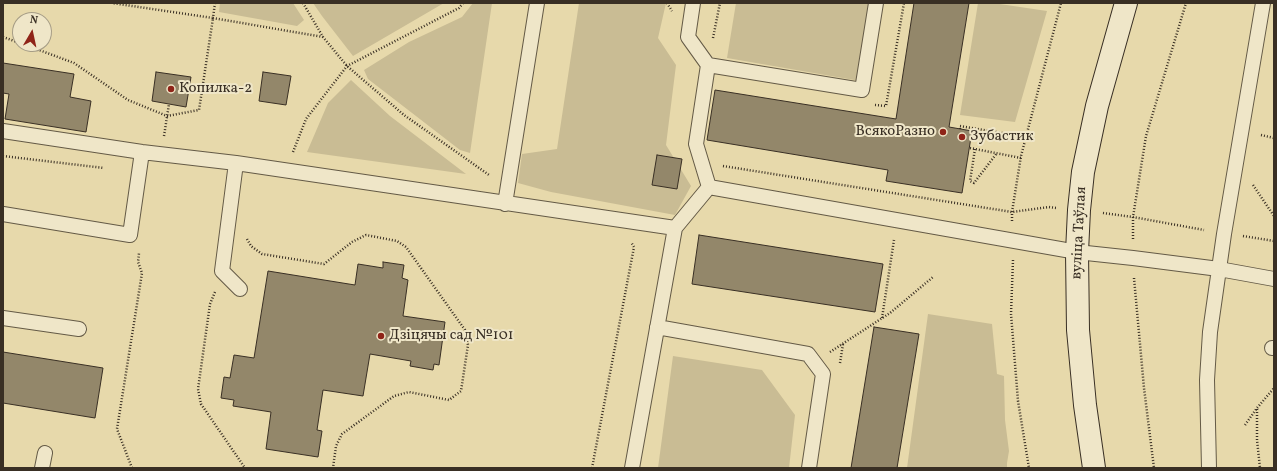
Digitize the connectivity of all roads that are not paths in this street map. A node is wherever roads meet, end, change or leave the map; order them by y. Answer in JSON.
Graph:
{"nodes":[{"id":1,"x":537,"y":3,"type":"edge"},
{"id":2,"x":693,"y":3,"type":"edge"},
{"id":3,"x":876,"y":3,"type":"edge"},
{"id":4,"x":1126,"y":3,"type":"edge"},
{"id":5,"x":1263,"y":3,"type":"edge"},
{"id":6,"x":708,"y":65,"type":"junction"},
{"id":7,"x":3,"y":131,"type":"edge"},
{"id":8,"x":142,"y":152,"type":"junction"},
{"id":9,"x":236,"y":163,"type":"junction"},
{"id":10,"x":709,"y":187,"type":"junction"},
{"id":11,"x":505,"y":204,"type":"junction"},
{"id":12,"x":3,"y":214,"type":"edge"},
{"id":13,"x":675,"y":228,"type":"junction"},
{"id":14,"x":1077,"y":252,"type":"junction"},
{"id":15,"x":1219,"y":269,"type":"junction"},
{"id":16,"x":1274,"y":279,"type":"edge"},
{"id":17,"x":240,"y":289,"type":"dead end"},
{"id":18,"x":3,"y":318,"type":"edge"},
{"id":19,"x":657,"y":327,"type":"junction"},
{"id":20,"x":79,"y":329,"type":"dead end"},
{"id":21,"x":45,"y":454,"type":"dead end"},
{"id":22,"x":42,"y":468,"type":"edge"},
{"id":23,"x":632,"y":468,"type":"edge"},
{"id":24,"x":809,"y":468,"type":"edge"},
{"id":25,"x":1094,"y":468,"type":"edge"},
{"id":26,"x":1208,"y":468,"type":"edge"}],
"edges":[{"from":1,"to":11,"type":"lane"},
{"from":2,"to":6,"type":"lane"},
{"from":3,"to":6,"type":"lane"},
{"from":4,"to":14,"type":"street","name":"вуліца Таўлая"},
{"from":5,"to":15,"type":"lane"},
{"from":6,"to":10,"type":"lane"},
{"from":7,"to":8,"type":"lane"},
{"from":8,"to":9,"type":"lane"},
{"from":8,"to":12,"type":"lane"},
{"from":9,"to":11,"type":"lane"},
{"from":9,"to":17,"type":"lane"},
{"from":10,"to":13,"type":"lane"},
{"from":10,"to":14,"type":"lane"},
{"from":11,"to":13,"type":"lane"},
{"from":13,"to":19,"type":"lane"},
{"from":14,"to":15,"type":"lane"},
{"from":14,"to":25,"type":"street","name":"вуліца Таўлая"},
{"from":15,"to":16,"type":"lane"},
{"from":15,"to":26,"type":"lane"},
{"from":18,"to":20,"type":"lane"},
{"from":19,"to":23,"type":"lane"},
{"from":19,"to":24,"type":"lane"},
{"from":21,"to":22,"type":"lane"}]}
